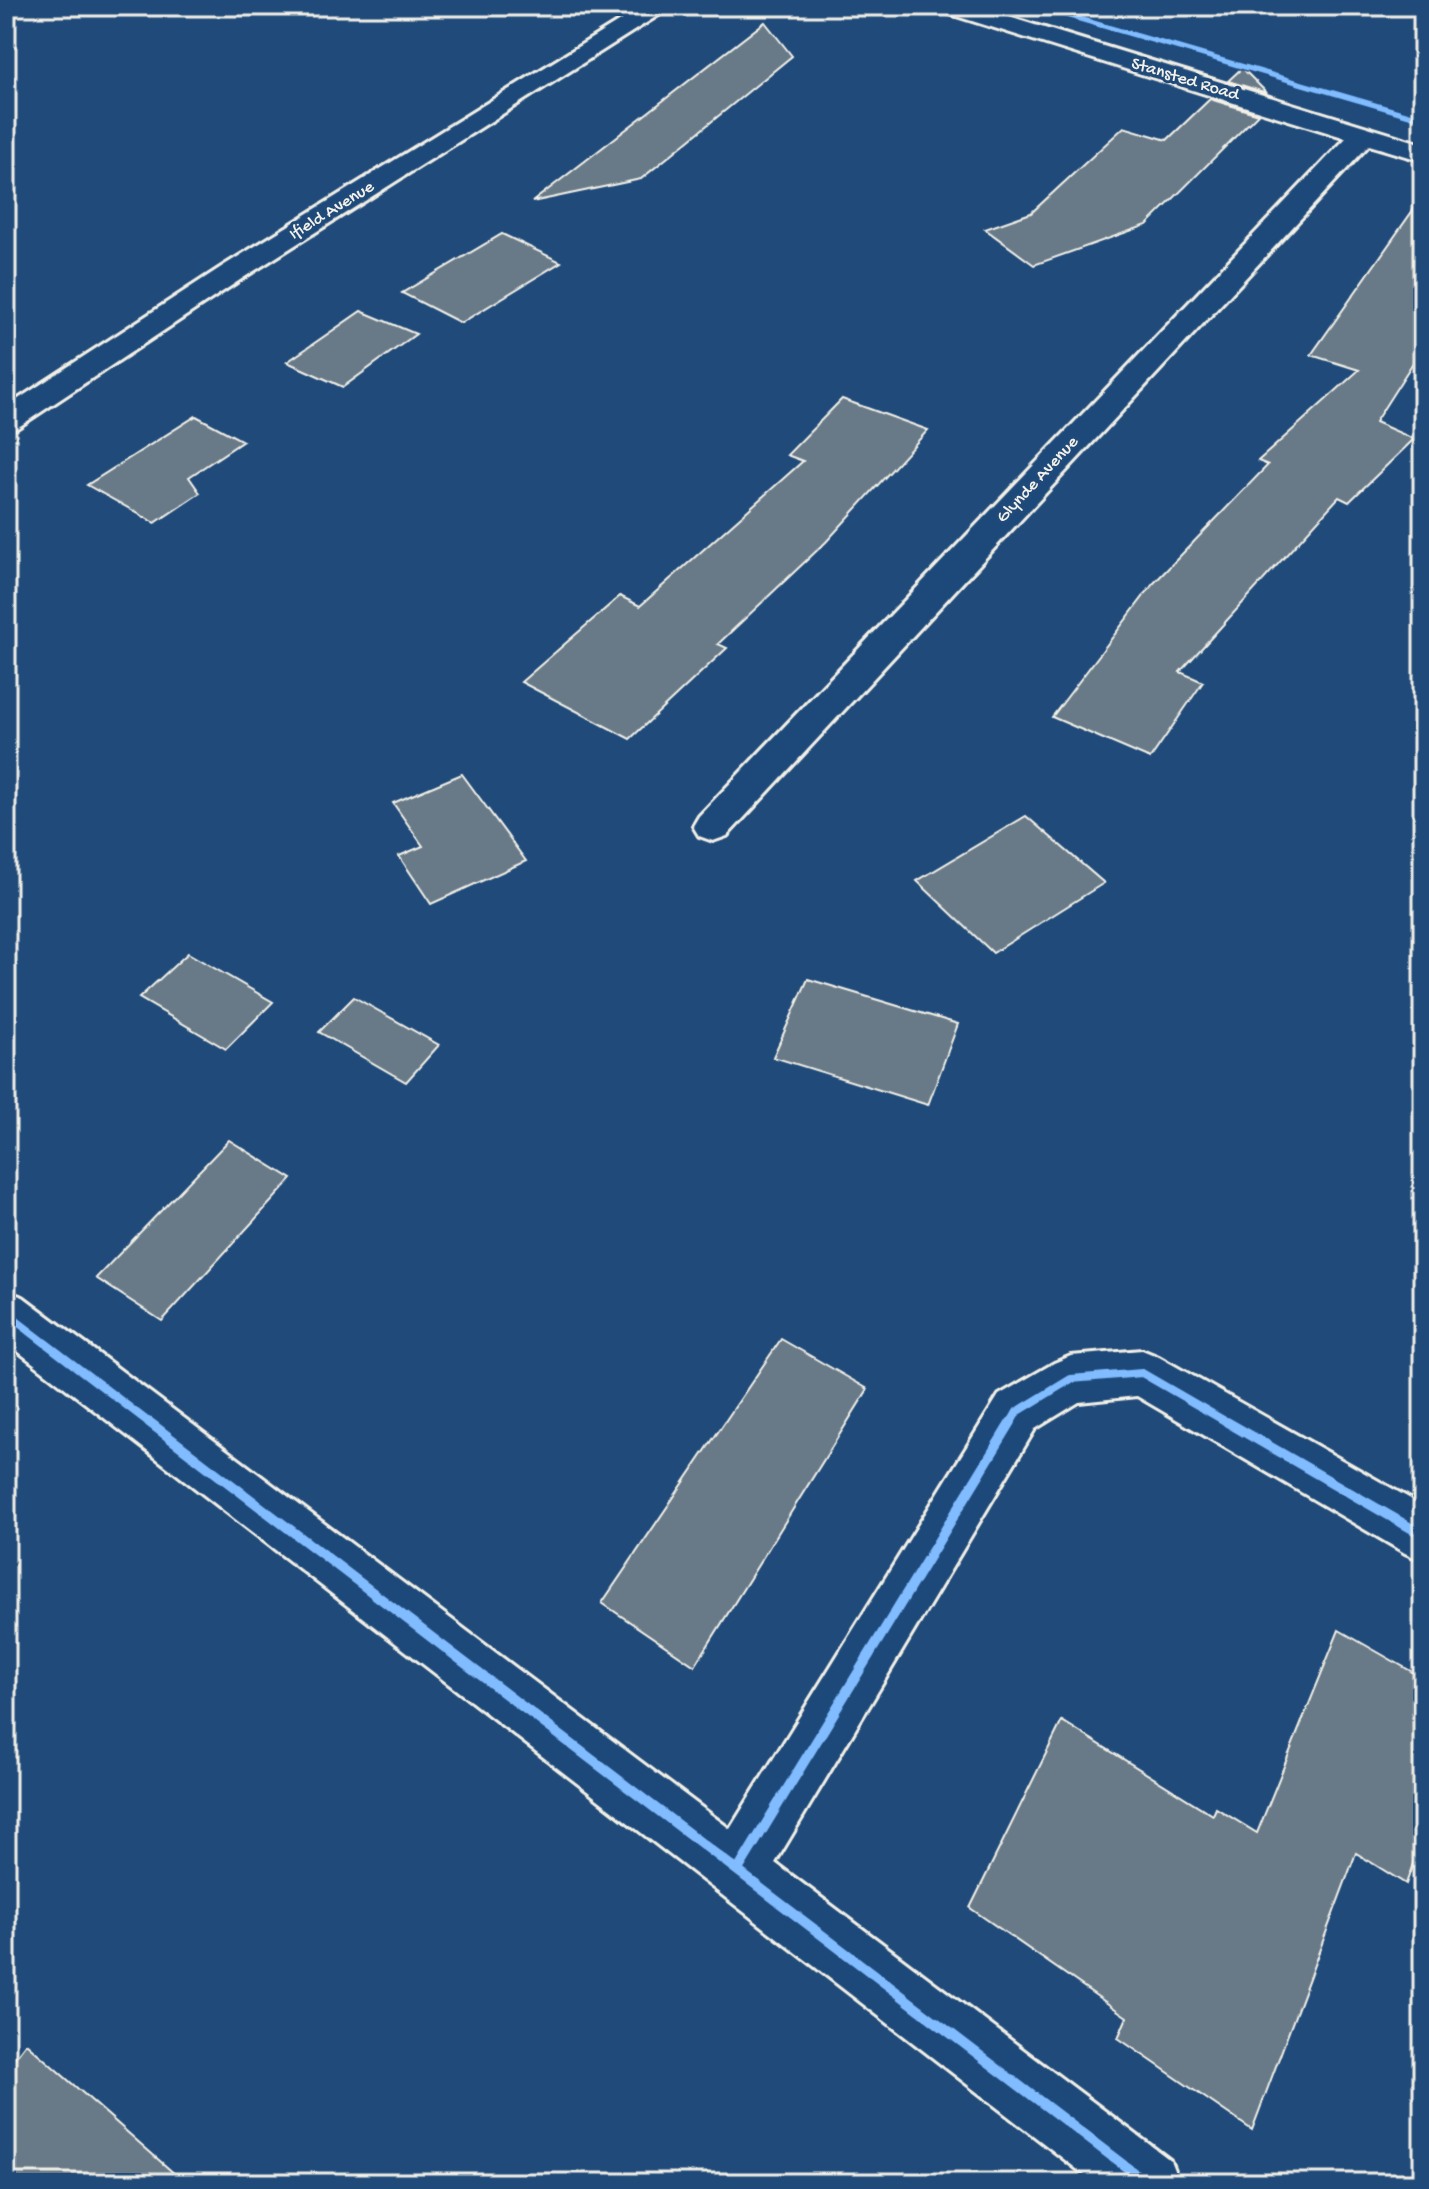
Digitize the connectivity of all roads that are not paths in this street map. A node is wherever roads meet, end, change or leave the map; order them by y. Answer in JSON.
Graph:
{"nodes":[{"id":1,"x":661,"y":6,"type":"edge"},
{"id":2,"x":948,"y":6,"type":"edge"},
{"id":3,"x":1067,"y":6,"type":"edge"},
{"id":4,"x":1033,"y":33,"type":"junction"},
{"id":5,"x":1363,"y":135,"type":"junction"},
{"id":6,"x":1423,"y":153,"type":"edge"},
{"id":7,"x":6,"y":421,"type":"edge"},
{"id":8,"x":713,"y":826,"type":"dead end"},
{"id":9,"x":6,"y":1313,"type":"edge"},
{"id":10,"x":1423,"y":1535,"type":"edge"},
{"id":11,"x":738,"y":1870,"type":"junction"},
{"id":12,"x":1147,"y":2183,"type":"edge"}],
"edges":[{"from":1,"to":7,"type":"street","name":"Ifield Avenue"},
{"from":2,"to":4,"type":"street","name":"Stansted Road"},
{"from":3,"to":4,"type":"street"},
{"from":4,"to":5,"type":"street","name":"Stansted Road"},
{"from":5,"to":6,"type":"street","name":"Stansted Road"},
{"from":5,"to":8,"type":"street","name":"Glynde Avenue"},
{"from":9,"to":11,"type":"street"},
{"from":10,"to":11,"type":"street"},
{"from":11,"to":12,"type":"street"}]}
